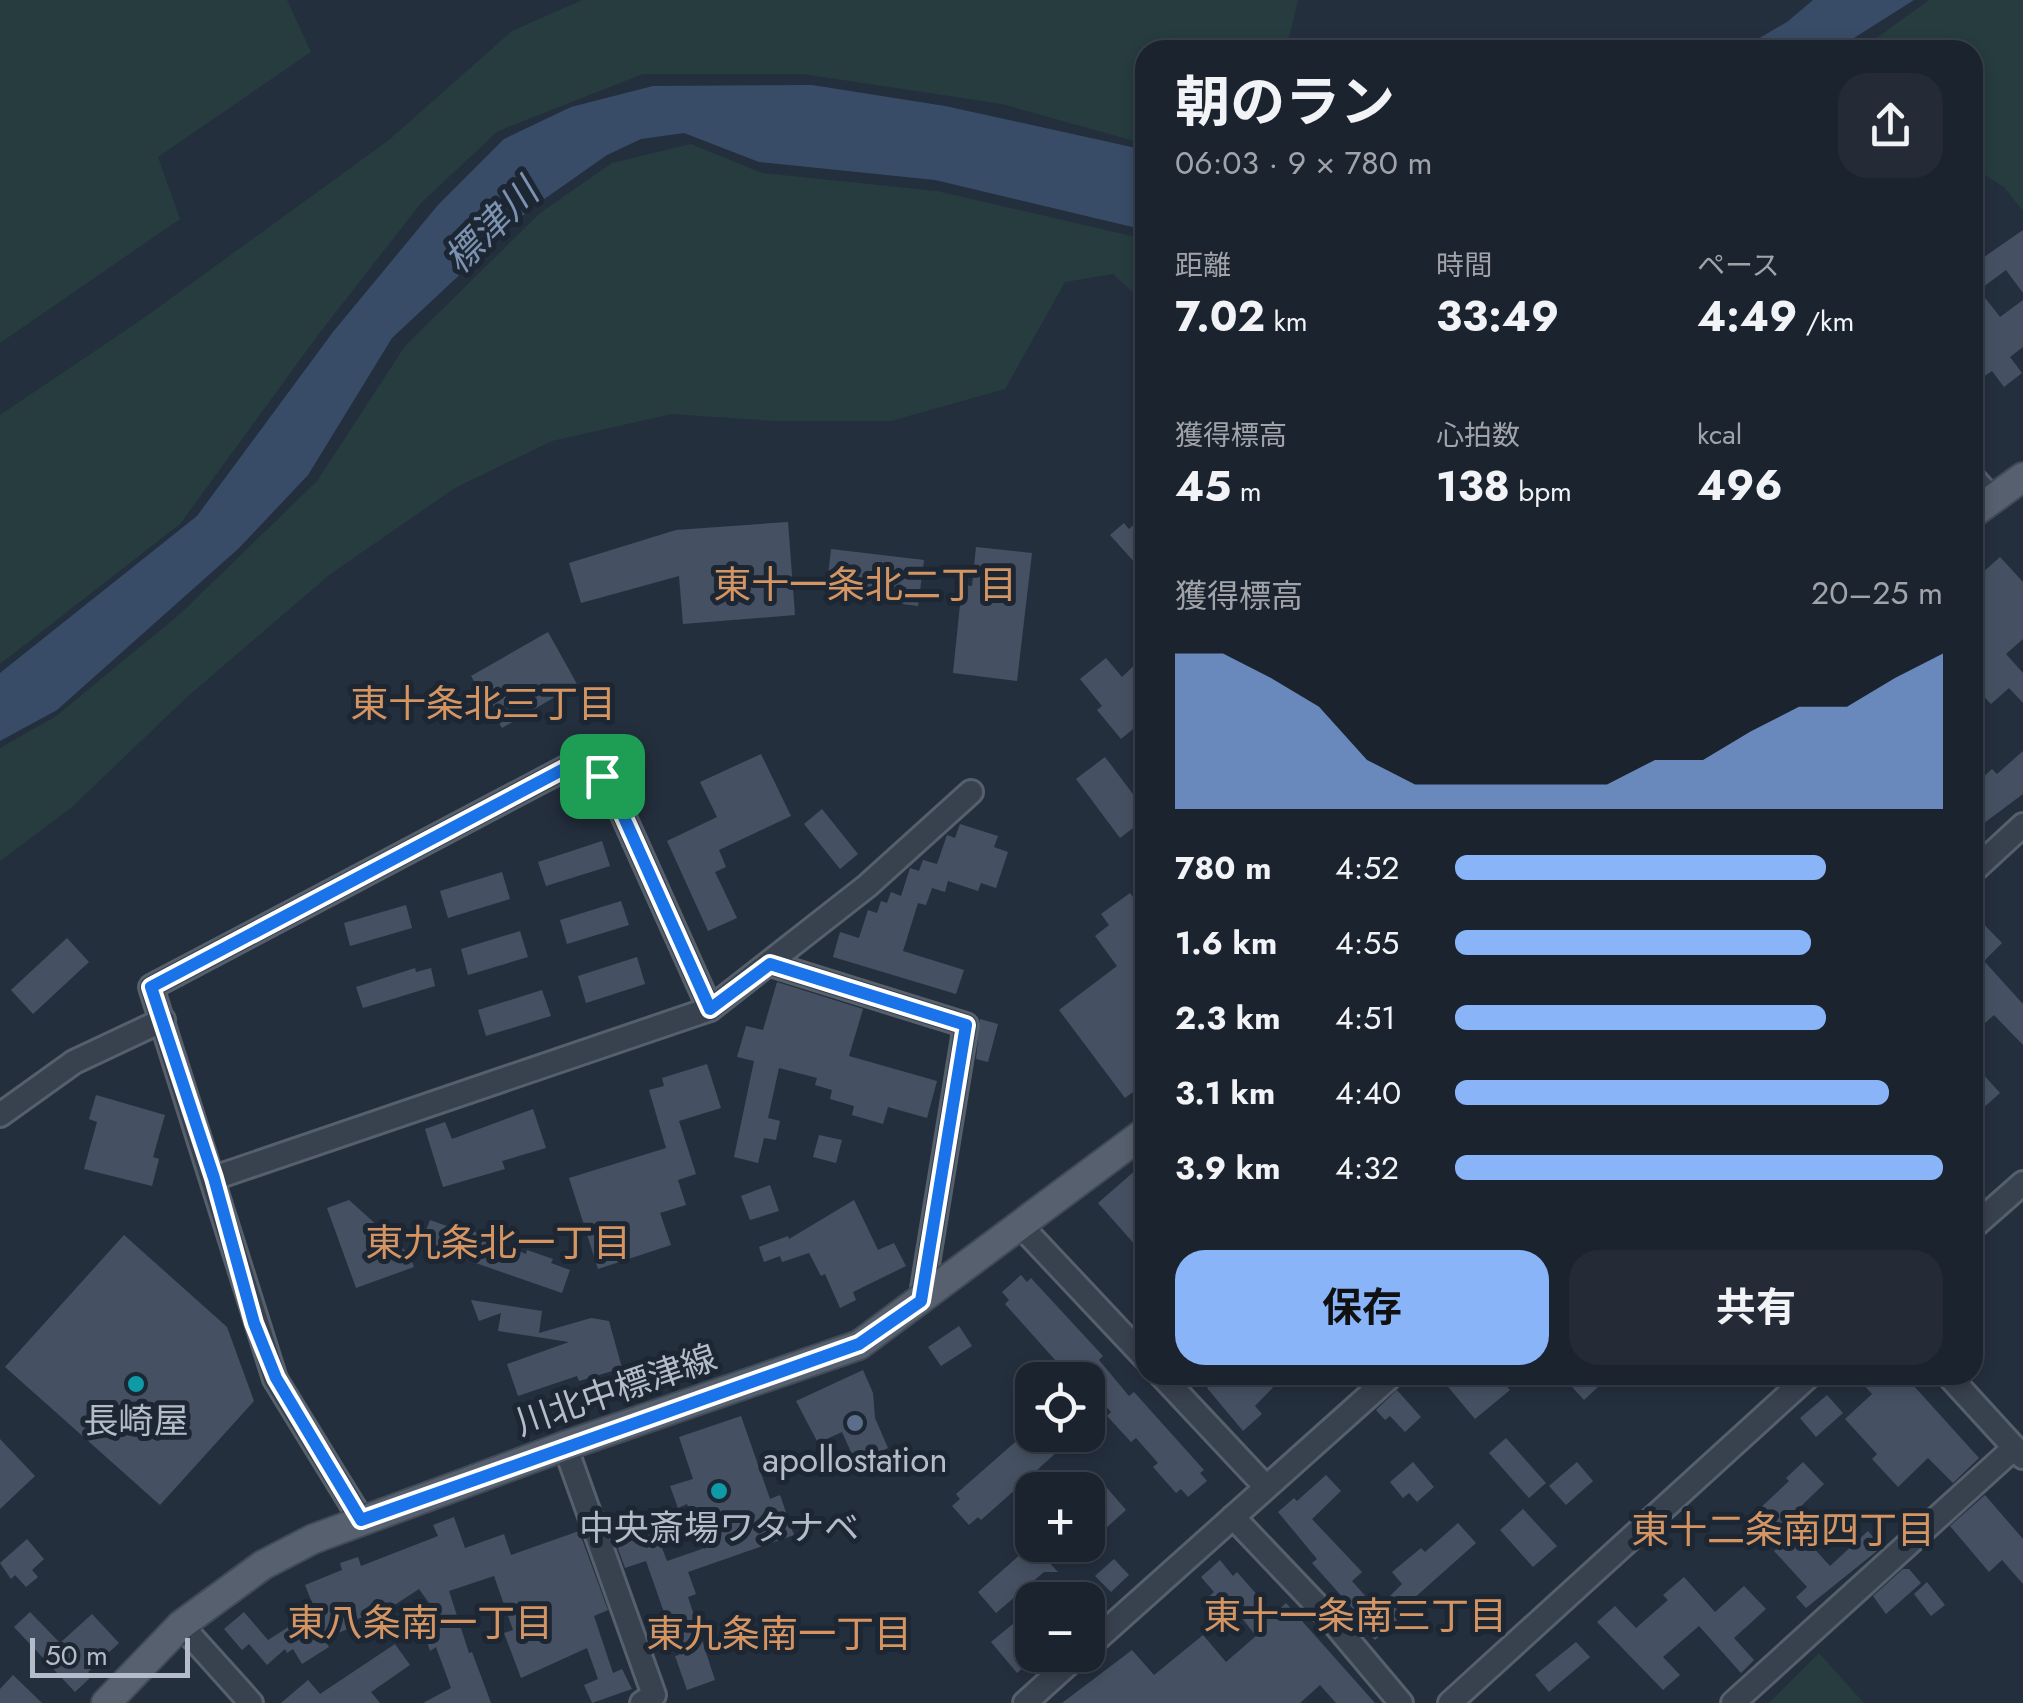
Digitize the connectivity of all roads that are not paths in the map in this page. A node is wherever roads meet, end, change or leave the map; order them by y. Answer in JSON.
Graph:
{"nodes":[{"id":1,"x":2023,"y":477,"type":"edge"},
{"id":2,"x":1983,"y":505,"type":"edge"},
{"id":3,"x":970,"y":792,"type":"dead end"},
{"id":4,"x":2023,"y":826,"type":"edge"},
{"id":5,"x":1983,"y":862,"type":"edge"},
{"id":6,"x":770,"y":964,"type":"junction"},
{"id":7,"x":710,"y":1009,"type":"junction"},
{"id":8,"x":163,"y":1020,"type":"junction"},
{"id":9,"x":0,"y":1115,"type":"edge"},
{"id":10,"x":1135,"y":1139,"type":"edge"},
{"id":11,"x":214,"y":1178,"type":"junction"},
{"id":12,"x":2023,"y":1183,"type":"edge"},
{"id":13,"x":1983,"y":1218,"type":"edge"},
{"id":14,"x":1020,"y":1225,"type":"junction"},
{"id":15,"x":921,"y":1301,"type":"junction"},
{"id":16,"x":1135,"y":1347,"type":"edge"},
{"id":17,"x":1170,"y":1385,"type":"edge"},
{"id":18,"x":1381,"y":1385,"type":"edge"},
{"id":19,"x":1799,"y":1385,"type":"edge"},
{"id":20,"x":1957,"y":1385,"type":"edge"},
{"id":21,"x":565,"y":1446,"type":"junction"},
{"id":22,"x":2019,"y":1453,"type":"edge"},
{"id":23,"x":1265,"y":1486,"type":"junction"},
{"id":24,"x":1233,"y":1517,"type":"junction"},
{"id":25,"x":361,"y":1520,"type":"junction"},
{"id":26,"x":182,"y":1625,"type":"junction"},
{"id":27,"x":1105,"y":1632,"type":"edge"},
{"id":28,"x":1059,"y":1672,"type":"edge"},
{"id":29,"x":106,"y":1703,"type":"edge"},
{"id":30,"x":252,"y":1703,"type":"edge"},
{"id":31,"x":642,"y":1703,"type":"edge"},
{"id":32,"x":1025,"y":1703,"type":"edge"},
{"id":33,"x":1401,"y":1703,"type":"edge"},
{"id":34,"x":1450,"y":1703,"type":"edge"},
{"id":35,"x":1733,"y":1703,"type":"edge"}],
"edges":[{"from":1,"to":2,"type":"main road"},
{"from":3,"to":6,"type":"street"},
{"from":4,"to":5,"type":"street"},
{"from":6,"to":7,"type":"street"},
{"from":6,"to":15,"type":"street"},
{"from":7,"to":8,"type":"street"},
{"from":7,"to":11,"type":"street"},
{"from":8,"to":9,"type":"street"},
{"from":8,"to":11,"type":"street"},
{"from":10,"to":14,"type":"main road","name":"川北中標津線"},
{"from":11,"to":25,"type":"street"},
{"from":12,"to":13,"type":"street"},
{"from":14,"to":15,"type":"main road","name":"川北中標津線"},
{"from":14,"to":16,"type":"street"},
{"from":15,"to":21,"type":"main road","name":"川北中標津線"},
{"from":17,"to":23,"type":"street"},
{"from":18,"to":23,"type":"street"},
{"from":19,"to":34,"type":"street"},
{"from":20,"to":22,"type":"street"},
{"from":21,"to":25,"type":"main road","name":"川北中標津線"},
{"from":21,"to":31,"type":"street"},
{"from":22,"to":35,"type":"street"},
{"from":23,"to":24,"type":"street"},
{"from":24,"to":27,"type":"street"},
{"from":24,"to":33,"type":"street"},
{"from":25,"to":26,"type":"main road","name":"川北中標津線"},
{"from":26,"to":29,"type":"main road","name":"川北中標津線"},
{"from":26,"to":30,"type":"street"},
{"from":28,"to":32,"type":"street"}]}
